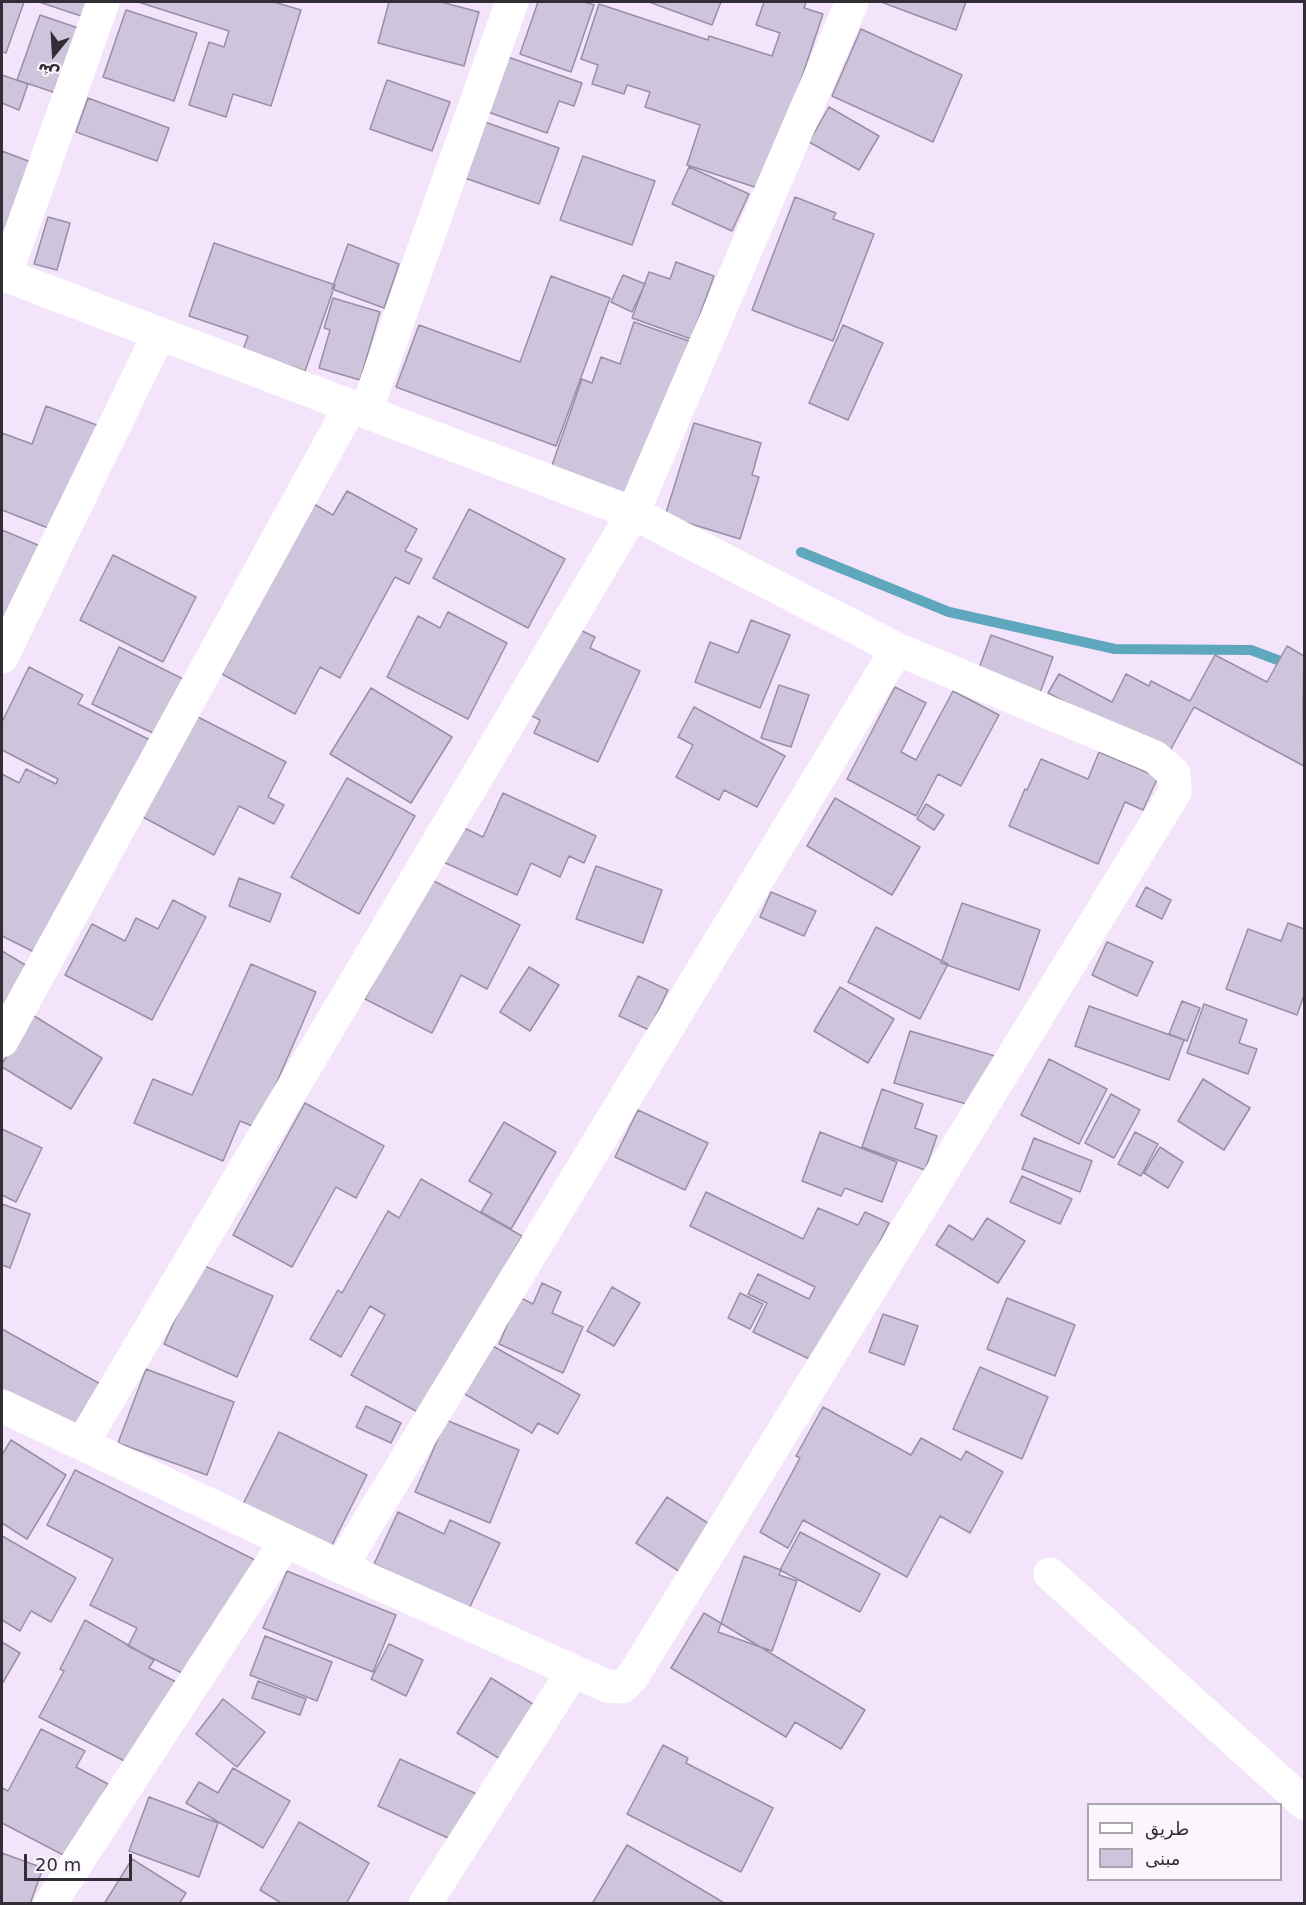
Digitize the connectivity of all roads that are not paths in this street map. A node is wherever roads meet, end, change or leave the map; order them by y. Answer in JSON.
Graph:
{"nodes":[{"id":1,"x":103,"y":2,"type":"edge"},
{"id":2,"x":512,"y":2,"type":"edge"},
{"id":3,"x":852,"y":2,"type":"edge"},
{"id":4,"x":3,"y":275,"type":"edge"},
{"id":5,"x":159,"y":334,"type":"junction"},
{"id":6,"x":358,"y":409,"type":"junction"},
{"id":7,"x":633,"y":513,"type":"junction"},
{"id":8,"x":897,"y":649,"type":"junction"},
{"id":9,"x":2,"y":657,"type":"edge"},
{"id":10,"x":2,"y":1041,"type":"edge"},
{"id":11,"x":2,"y":1406,"type":"edge"},
{"id":12,"x":82,"y":1444,"type":"junction"},
{"id":13,"x":286,"y":1541,"type":"junction"},
{"id":14,"x":341,"y":1567,"type":"junction"},
{"id":15,"x":1050,"y":1574,"type":"dead end"},
{"id":16,"x":573,"y":1671,"type":"junction"},
{"id":17,"x":1305,"y":1803,"type":"edge"},
{"id":18,"x":50,"y":1904,"type":"edge"},
{"id":19,"x":425,"y":1904,"type":"edge"}],
"edges":[{"from":1,"to":4,"type":"street"},
{"from":2,"to":6,"type":"street"},
{"from":3,"to":7,"type":"street"},
{"from":4,"to":5,"type":"street"},
{"from":5,"to":6,"type":"street"},
{"from":5,"to":9,"type":"street"},
{"from":6,"to":7,"type":"street"},
{"from":6,"to":10,"type":"street"},
{"from":7,"to":8,"type":"street"},
{"from":7,"to":12,"type":"street"},
{"from":8,"to":14,"type":"street"},
{"from":8,"to":16,"type":"street"},
{"from":11,"to":12,"type":"street"},
{"from":12,"to":13,"type":"street"},
{"from":13,"to":14,"type":"street"},
{"from":13,"to":18,"type":"street"},
{"from":14,"to":16,"type":"street"},
{"from":15,"to":17,"type":"street"},
{"from":16,"to":19,"type":"street"}]}
